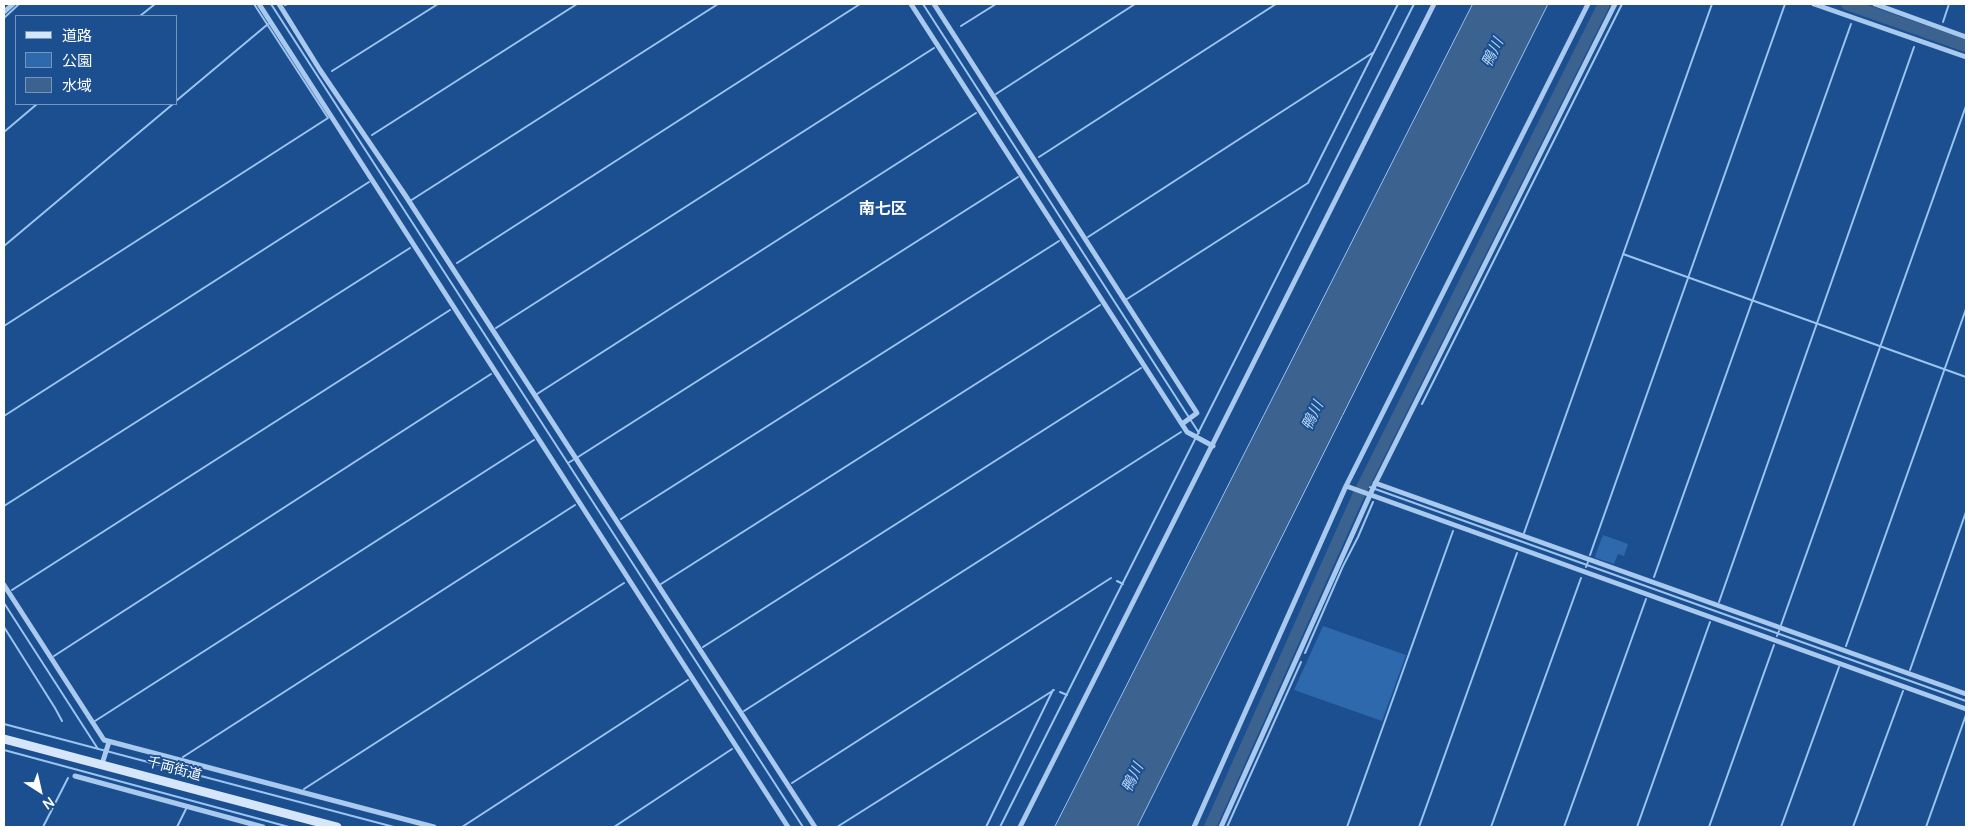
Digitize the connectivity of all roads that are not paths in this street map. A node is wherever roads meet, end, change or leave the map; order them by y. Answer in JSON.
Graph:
{"nodes":[{"id":1,"x":14,"y":4,"type":"edge"},
{"id":2,"x":259,"y":4,"type":"edge"},
{"id":3,"x":279,"y":4,"type":"edge"},
{"id":4,"x":911,"y":4,"type":"edge"},
{"id":5,"x":934,"y":4,"type":"edge"},
{"id":6,"x":1434,"y":4,"type":"edge"},
{"id":7,"x":1588,"y":4,"type":"edge"},
{"id":8,"x":1615,"y":4,"type":"edge"},
{"id":9,"x":1814,"y":4,"type":"edge"},
{"id":10,"x":1875,"y":4,"type":"edge"},
{"id":11,"x":4,"y":12,"type":"edge"},
{"id":12,"x":1966,"y":37,"type":"edge"},
{"id":13,"x":1966,"y":57,"type":"edge"},
{"id":14,"x":1184,"y":422,"type":"junction"},
{"id":15,"x":1210,"y":445,"type":"junction"},
{"id":16,"x":1346,"y":486,"type":"junction"},
{"id":17,"x":1371,"y":490,"type":"junction"},
{"id":18,"x":4,"y":585,"type":"edge"},
{"id":19,"x":1966,"y":694,"type":"edge"},
{"id":20,"x":1966,"y":709,"type":"edge"},
{"id":21,"x":4,"y":739,"type":"edge"},
{"id":22,"x":108,"y":744,"type":"junction"},
{"id":23,"x":102,"y":762,"type":"junction"},
{"id":24,"x":75,"y":776,"type":"dead end"},
{"id":25,"x":263,"y":827,"type":"edge"},
{"id":26,"x":337,"y":827,"type":"edge"},
{"id":27,"x":434,"y":827,"type":"edge"},
{"id":28,"x":788,"y":827,"type":"edge"},
{"id":29,"x":815,"y":827,"type":"edge"},
{"id":30,"x":1020,"y":827,"type":"edge"},
{"id":31,"x":1194,"y":827,"type":"edge"},
{"id":32,"x":1221,"y":827,"type":"edge"}],
"edges":[{"from":1,"to":11,"type":"street"},
{"from":2,"to":28,"type":"street"},
{"from":3,"to":29,"type":"street"},
{"from":4,"to":14,"type":"street"},
{"from":5,"to":14,"type":"street"},
{"from":6,"to":15,"type":"street"},
{"from":7,"to":16,"type":"street"},
{"from":8,"to":17,"type":"street"},
{"from":9,"to":13,"type":"street"},
{"from":10,"to":12,"type":"street"},
{"from":14,"to":15,"type":"street"},
{"from":15,"to":30,"type":"street"},
{"from":16,"to":17,"type":"street"},
{"from":16,"to":31,"type":"street"},
{"from":17,"to":19,"type":"street"},
{"from":17,"to":20,"type":"street"},
{"from":17,"to":32,"type":"street"},
{"from":18,"to":22,"type":"street"},
{"from":21,"to":23,"type":"street","name":"千両街道"},
{"from":22,"to":23,"type":"street"},
{"from":22,"to":27,"type":"street"},
{"from":23,"to":26,"type":"street","name":"千両街道"},
{"from":24,"to":25,"type":"street"}]}
